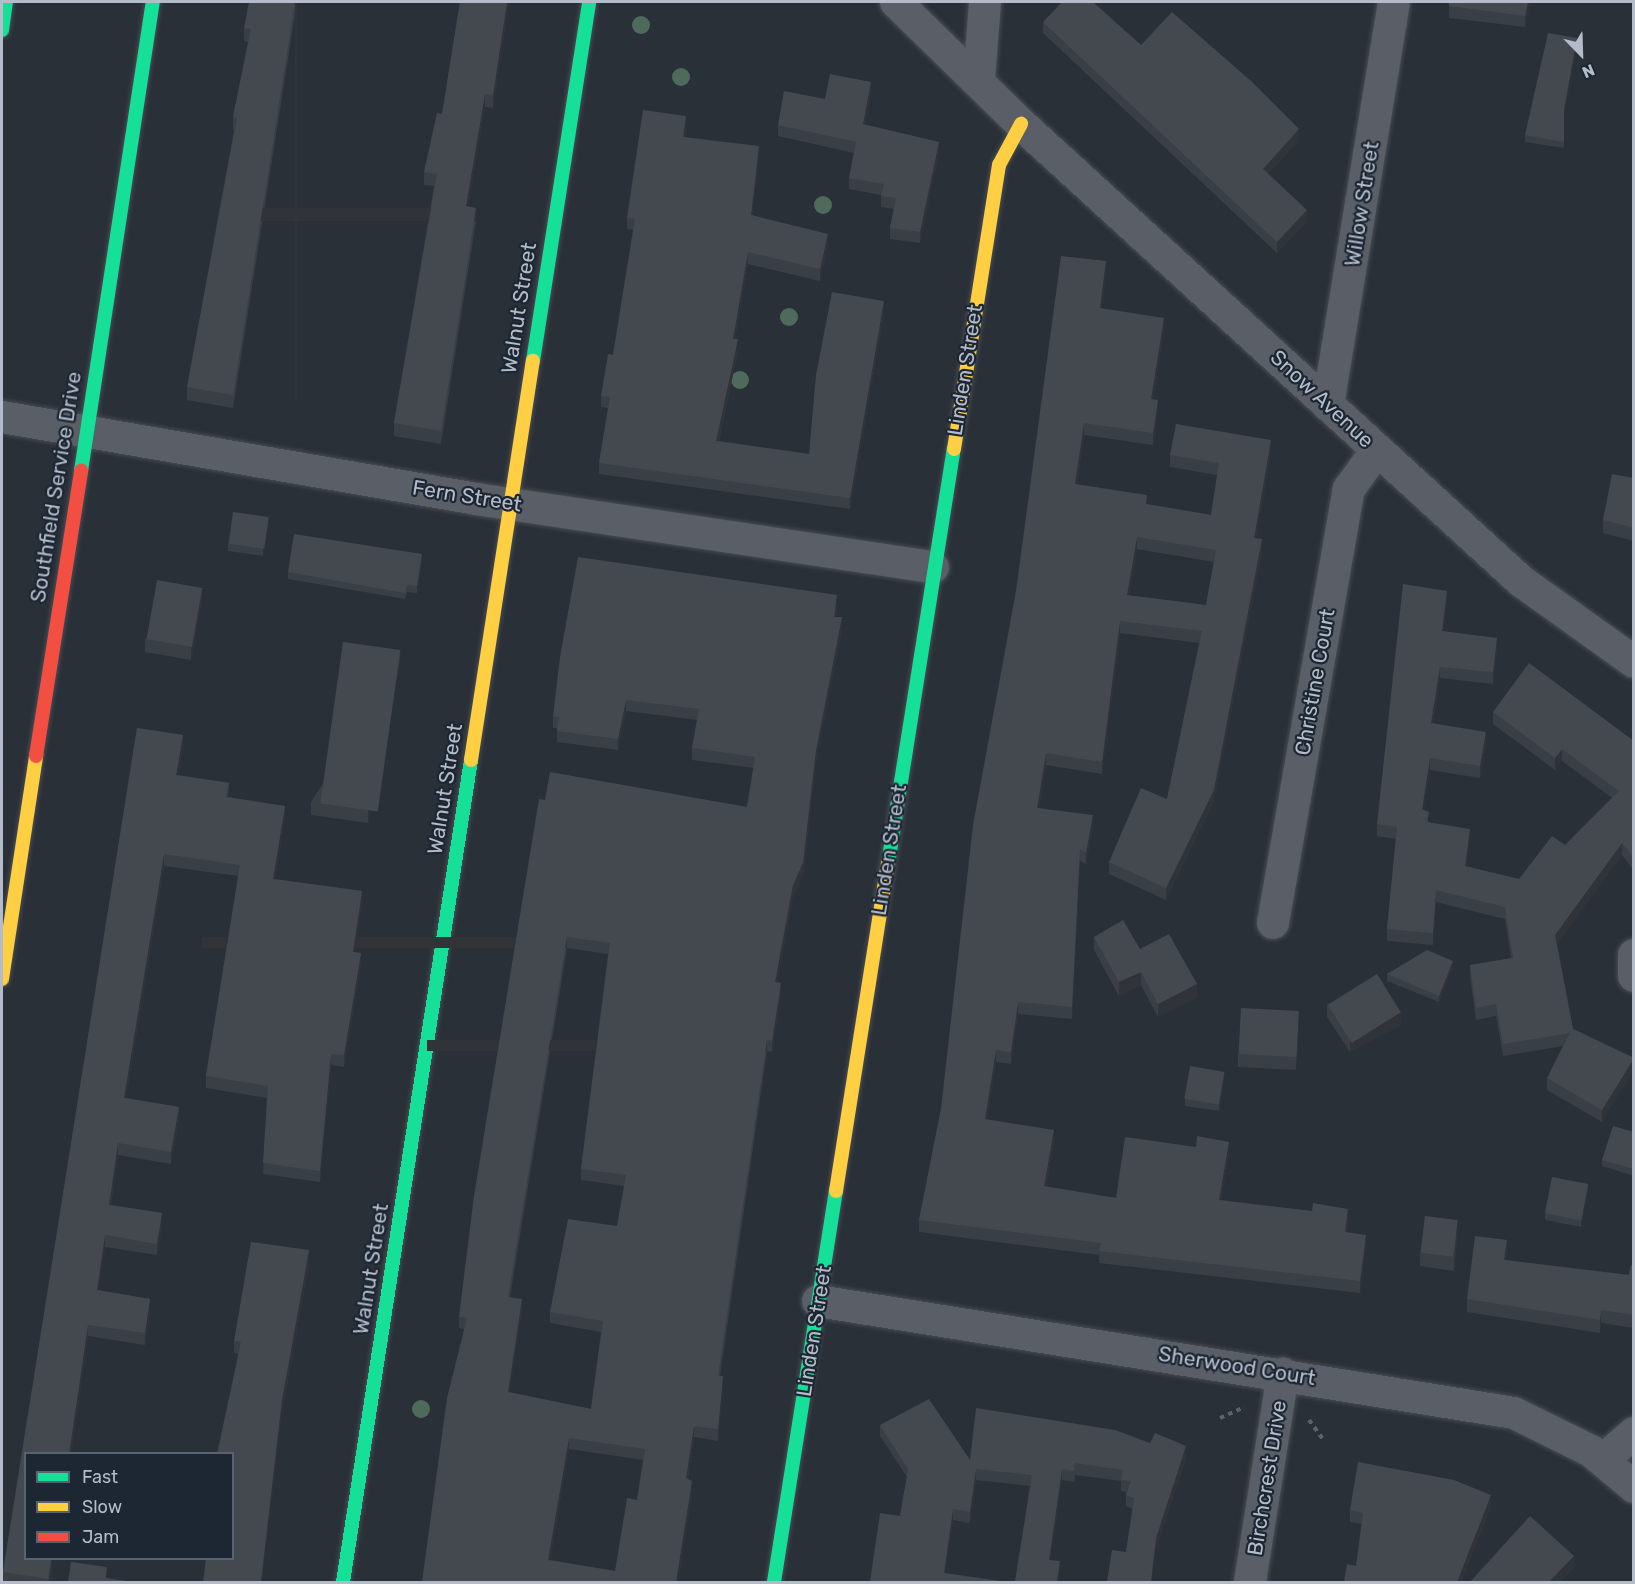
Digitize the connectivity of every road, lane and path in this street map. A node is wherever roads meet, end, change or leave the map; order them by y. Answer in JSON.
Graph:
{"nodes":[{"id":1,"x":6,"y":2,"type":"edge"},
{"id":2,"x":153,"y":2,"type":"edge"},
{"id":3,"x":589,"y":2,"type":"edge"},
{"id":4,"x":896,"y":2,"type":"edge"},
{"id":5,"x":985,"y":2,"type":"edge"},
{"id":6,"x":1394,"y":2,"type":"edge"},
{"id":7,"x":2,"y":30,"type":"edge"},
{"id":8,"x":979,"y":79,"type":"junction"},
{"id":9,"x":1021,"y":124,"type":"junction"},
{"id":10,"x":1328,"y":405,"type":"junction"},
{"id":11,"x":13,"y":420,"type":"edge"},
{"id":12,"x":86,"y":432,"type":"junction"},
{"id":13,"x":1377,"y":450,"type":"junction"},
{"id":14,"x":511,"y":504,"type":"junction"},
{"id":15,"x":933,"y":567,"type":"junction"},
{"id":16,"x":1634,"y":662,"type":"edge"},
{"id":17,"x":1273,"y":923,"type":"dead end"},
{"id":18,"x":1634,"y":955,"type":"edge"},
{"id":19,"x":1634,"y":976,"type":"edge"},
{"id":20,"x":2,"y":979,"type":"edge"},
{"id":21,"x":818,"y":1301,"type":"junction"},
{"id":22,"x":1283,"y":1374,"type":"junction"},
{"id":23,"x":1242,"y":1406,"type":"dead end"},
{"id":24,"x":1306,"y":1416,"type":"dead end"},
{"id":25,"x":1220,"y":1418,"type":"dead end"},
{"id":26,"x":1634,"y":1432,"type":"edge"},
{"id":27,"x":1323,"y":1439,"type":"dead end"},
{"id":28,"x":1603,"y":1460,"type":"junction"},
{"id":29,"x":1634,"y":1487,"type":"edge"},
{"id":30,"x":343,"y":1582,"type":"edge"},
{"id":31,"x":774,"y":1582,"type":"edge"},
{"id":32,"x":1250,"y":1582,"type":"edge"}],
"edges":[{"from":1,"to":7,"type":"main road"},
{"from":2,"to":12,"type":"main road","name":"Southfield Service Drive"},
{"from":3,"to":14,"type":"main road","name":"Walnut Street"},
{"from":4,"to":8,"type":"street"},
{"from":5,"to":8,"type":"street"},
{"from":6,"to":10,"type":"street","name":"Willow Street"},
{"from":8,"to":9,"type":"street","name":"Snow Avenue"},
{"from":9,"to":10,"type":"street","name":"Snow Avenue"},
{"from":9,"to":15,"type":"main road","name":"Linden Street"},
{"from":10,"to":13,"type":"street","name":"Snow Avenue"},
{"from":11,"to":12,"type":"street","name":"Fern Street"},
{"from":12,"to":14,"type":"street","name":"Fern Street"},
{"from":12,"to":20,"type":"main road","name":"Southfield Service Drive"},
{"from":13,"to":16,"type":"street","name":"Snow Avenue"},
{"from":13,"to":17,"type":"street","name":"Christine Court"},
{"from":14,"to":15,"type":"street","name":"Fern Street"},
{"from":14,"to":30,"type":"main road","name":"Walnut Street"},
{"from":15,"to":21,"type":"main road","name":"Linden Street"},
{"from":18,"to":19,"type":"street"},
{"from":21,"to":22,"type":"street","name":"Sherwood Court"},
{"from":21,"to":31,"type":"main road","name":"Linden Street"},
{"from":22,"to":28,"type":"street","name":"Sherwood Court"},
{"from":22,"to":32,"type":"street","name":"Birchcrest Drive"},
{"from":23,"to":25,"type":"path"},
{"from":24,"to":27,"type":"path"},
{"from":26,"to":28,"type":"street"},
{"from":28,"to":29,"type":"street","name":"Sherwood Court"}]}
